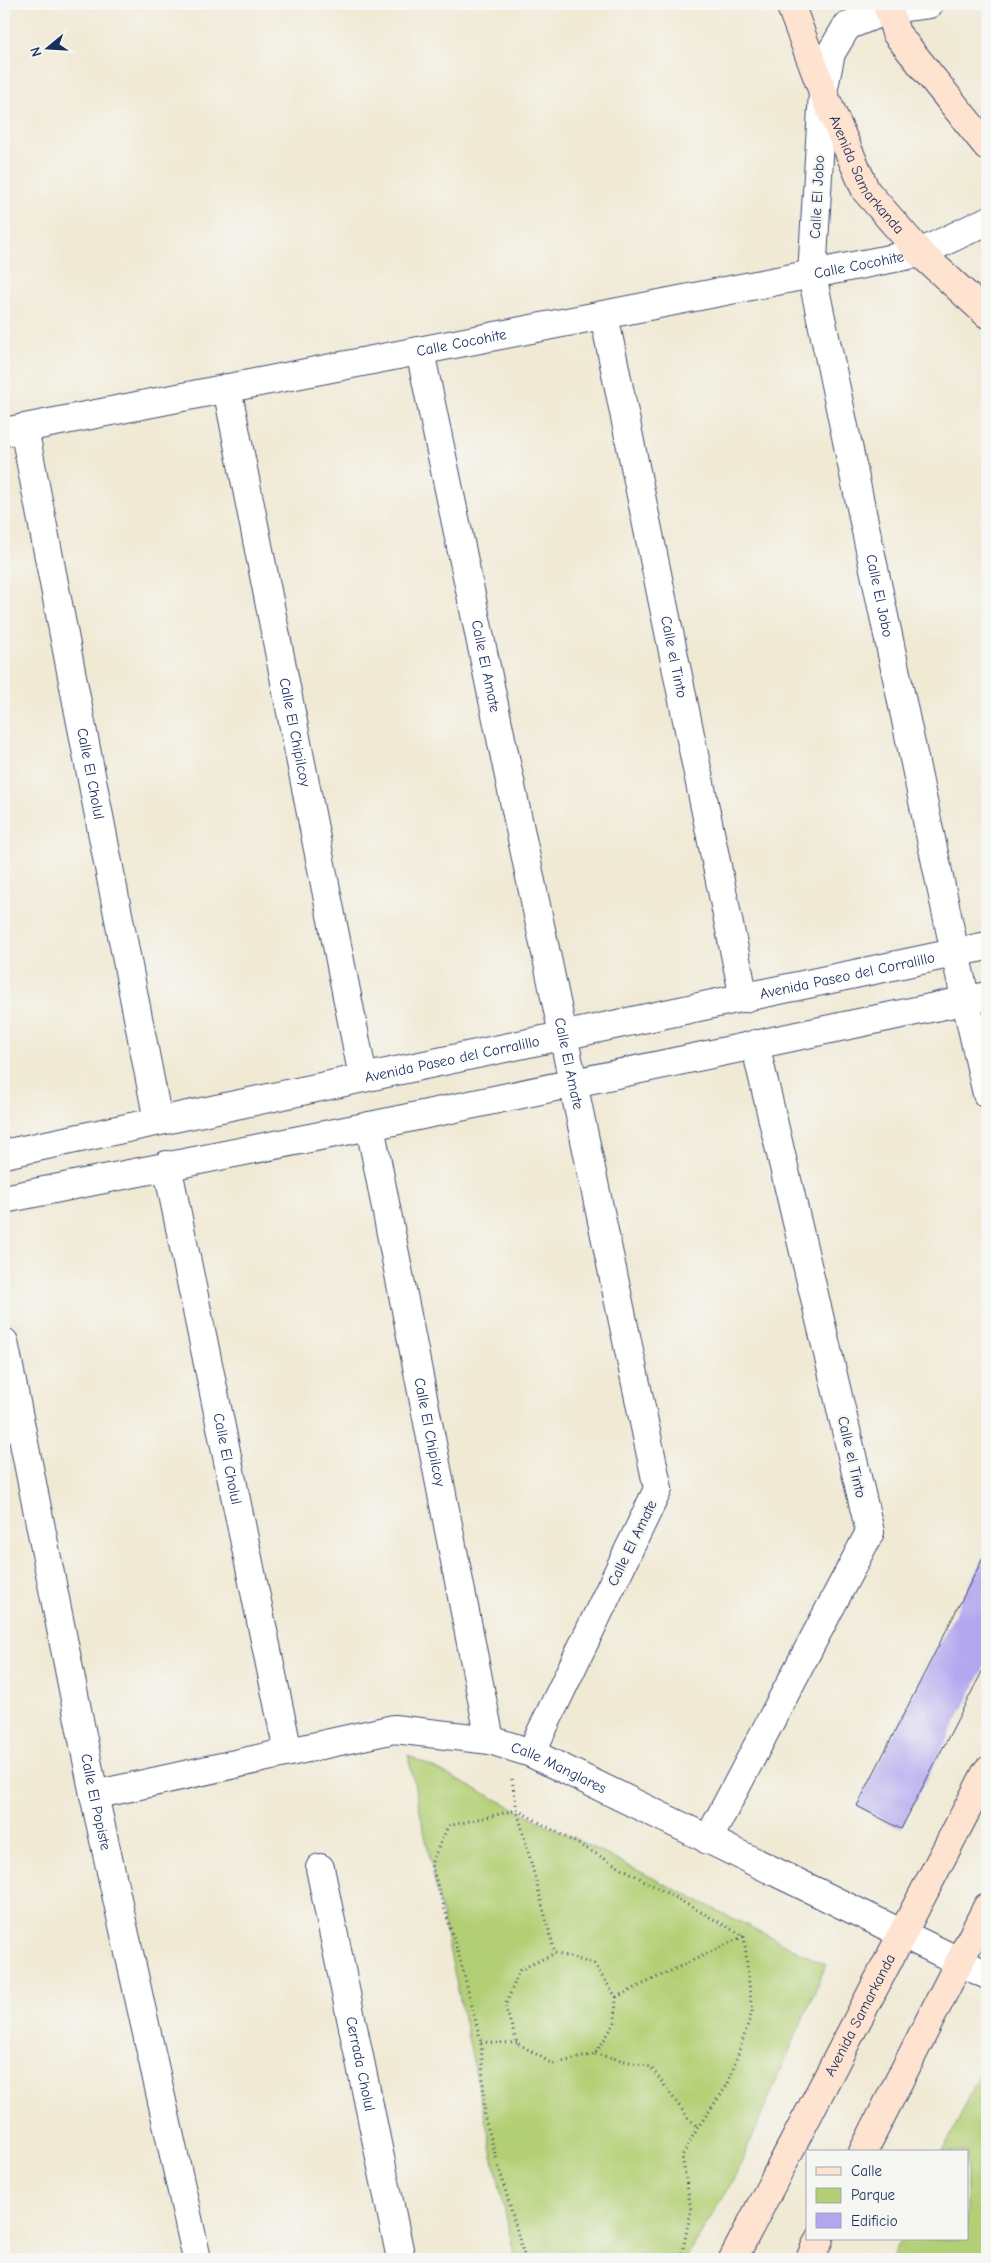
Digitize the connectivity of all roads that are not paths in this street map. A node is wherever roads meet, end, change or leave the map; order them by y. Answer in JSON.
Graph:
{"nodes":[{"id":1,"x":790,"y":4,"type":"edge"},
{"id":2,"x":929,"y":4,"type":"edge"},
{"id":3,"x":888,"y":7,"type":"edge"},
{"id":4,"x":823,"y":92,"type":"junction"},
{"id":5,"x":987,"y":146,"type":"edge"},
{"id":6,"x":987,"y":221,"type":"edge"},
{"id":7,"x":920,"y":253,"type":"junction"},
{"id":8,"x":812,"y":275,"type":"junction"},
{"id":9,"x":987,"y":314,"type":"edge"},
{"id":10,"x":604,"y":315,"type":"junction"},
{"id":11,"x":420,"y":351,"type":"junction"},
{"id":12,"x":227,"y":388,"type":"junction"},
{"id":13,"x":14,"y":430,"type":"edge"},
{"id":14,"x":987,"y":946,"type":"edge"},
{"id":15,"x":954,"y":953,"type":"junction"},
{"id":16,"x":744,"y":998,"type":"junction"},
{"id":17,"x":976,"y":998,"type":"edge"},
{"id":18,"x":562,"y":1036,"type":"junction"},
{"id":19,"x":755,"y":1044,"type":"junction"},
{"id":20,"x":363,"y":1077,"type":"junction"},
{"id":21,"x":572,"y":1082,"type":"junction"},
{"id":22,"x":987,"y":1094,"type":"edge"},
{"id":23,"x":158,"y":1121,"type":"junction"},
{"id":24,"x":370,"y":1126,"type":"junction"},
{"id":25,"x":4,"y":1154,"type":"edge"},
{"id":26,"x":167,"y":1165,"type":"junction"},
{"id":27,"x":4,"y":1199,"type":"edge"},
{"id":28,"x":4,"y":1342,"type":"edge"},
{"id":29,"x":490,"y":1740,"type":"junction"},
{"id":30,"x":288,"y":1752,"type":"junction"},
{"id":31,"x":531,"y":1753,"type":"junction"},
{"id":32,"x":987,"y":1771,"type":"edge"},
{"id":33,"x":94,"y":1795,"type":"junction"},
{"id":34,"x":708,"y":1840,"type":"junction"},
{"id":35,"x":320,"y":1868,"type":"dead end"},
{"id":36,"x":987,"y":1907,"type":"edge"},
{"id":37,"x":904,"y":1935,"type":"junction"},
{"id":38,"x":958,"y":1961,"type":"junction"},
{"id":39,"x":987,"y":1975,"type":"edge"},
{"id":40,"x":864,"y":2150,"type":"edge"},
{"id":41,"x":820,"y":2240,"type":"edge"},
{"id":42,"x":197,"y":2259,"type":"edge"},
{"id":43,"x":401,"y":2259,"type":"edge"},
{"id":44,"x":733,"y":2259,"type":"edge"},
{"id":45,"x":810,"y":2259,"type":"edge"}],
"edges":[{"from":1,"to":4,"type":"street","name":"Avenida Samarkanda"},
{"from":2,"to":3,"type":"street","name":"Calle El Jobo"},
{"from":3,"to":4,"type":"street","name":"Calle El Jobo"},
{"from":3,"to":5,"type":"street"},
{"from":4,"to":7,"type":"street","name":"Avenida Samarkanda"},
{"from":4,"to":8,"type":"street","name":"Calle El Jobo"},
{"from":6,"to":7,"type":"street","name":"Calle Cocohite"},
{"from":7,"to":8,"type":"street","name":"Calle Cocohite"},
{"from":7,"to":9,"type":"street","name":"Avenida Samarkanda"},
{"from":8,"to":10,"type":"street","name":"Calle Cocohite"},
{"from":8,"to":15,"type":"street","name":"Calle El Jobo"},
{"from":10,"to":11,"type":"street","name":"Calle Cocohite"},
{"from":10,"to":16,"type":"street","name":"Calle el Tinto"},
{"from":11,"to":12,"type":"street","name":"Calle Cocohite"},
{"from":11,"to":18,"type":"street","name":"Calle El Amate"},
{"from":12,"to":13,"type":"street","name":"Calle Cocohite"},
{"from":12,"to":20,"type":"street","name":"Calle El Chipilcoy"},
{"from":13,"to":23,"type":"street","name":"Calle El Cholul"},
{"from":14,"to":15,"type":"street","name":"Avenida Paseo del Corralillo"},
{"from":15,"to":16,"type":"street","name":"Avenida Paseo del Corralillo"},
{"from":15,"to":17,"type":"street","name":"Calle El Jobo"},
{"from":16,"to":18,"type":"street","name":"Avenida Paseo del Corralillo"},
{"from":17,"to":19,"type":"street"},
{"from":17,"to":22,"type":"street","name":"Calle El Jobo"},
{"from":18,"to":20,"type":"street","name":"Avenida Paseo del Corralillo"},
{"from":18,"to":21,"type":"street","name":"Calle El Amate"},
{"from":19,"to":21,"type":"street"},
{"from":19,"to":34,"type":"street","name":"Calle el Tinto"},
{"from":20,"to":23,"type":"street","name":"Avenida Paseo del Corralillo"},
{"from":21,"to":24,"type":"street"},
{"from":21,"to":31,"type":"street","name":"Calle El Amate"},
{"from":23,"to":25,"type":"street","name":"Avenida Paseo del Corralillo"},
{"from":24,"to":26,"type":"street"},
{"from":24,"to":29,"type":"street","name":"Calle El Chipilcoy"},
{"from":26,"to":27,"type":"street"},
{"from":26,"to":30,"type":"street","name":"Calle El Cholul"},
{"from":28,"to":33,"type":"street","name":"Calle El Popiste"},
{"from":29,"to":30,"type":"street","name":"Calle Manglares"},
{"from":29,"to":31,"type":"street","name":"Calle Manglares"},
{"from":30,"to":33,"type":"street","name":"Calle Manglares"},
{"from":31,"to":34,"type":"street","name":"Calle Manglares"},
{"from":32,"to":37,"type":"street","name":"Avenida Samarkanda"},
{"from":33,"to":42,"type":"street","name":"Calle El Popiste"},
{"from":34,"to":37,"type":"street","name":"Calle Manglares"},
{"from":35,"to":43,"type":"street","name":"Cerrada Cholul"},
{"from":36,"to":38,"type":"street"},
{"from":37,"to":38,"type":"street","name":"Calle Manglares"},
{"from":37,"to":44,"type":"street","name":"Avenida Samarkanda"},
{"from":38,"to":39,"type":"street","name":"Calle Manglares"},
{"from":38,"to":40,"type":"street"},
{"from":41,"to":45,"type":"street"}]}
